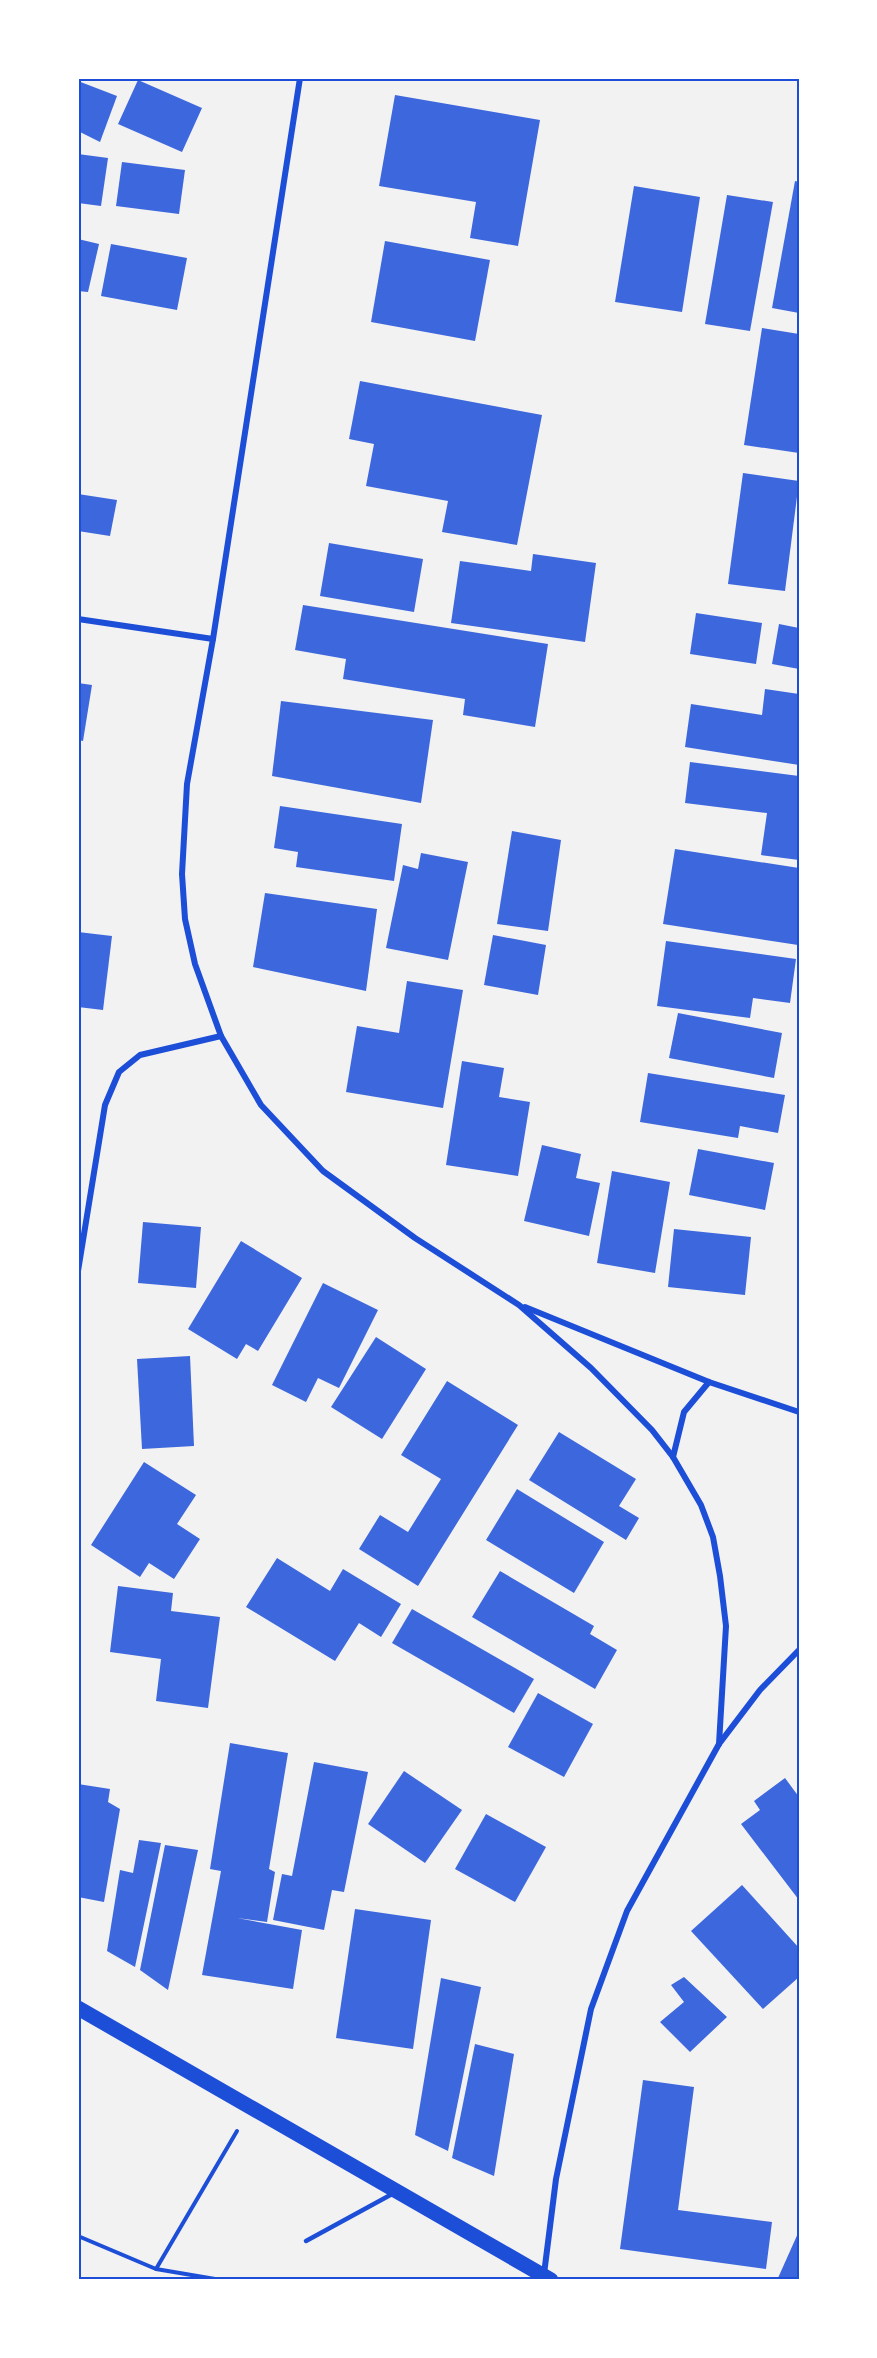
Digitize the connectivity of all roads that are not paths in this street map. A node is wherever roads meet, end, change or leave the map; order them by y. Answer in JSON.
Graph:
{"nodes":[{"id":1,"x":300,"y":78,"type":"edge"},
{"id":2,"x":78,"y":619,"type":"edge"},
{"id":3,"x":213,"y":639,"type":"junction"},
{"id":4,"x":221,"y":1036,"type":"junction"},
{"id":5,"x":78,"y":1271,"type":"edge"},
{"id":6,"x":519,"y":1305,"type":"junction"},
{"id":7,"x":709,"y":1382,"type":"junction"},
{"id":8,"x":799,"y":1412,"type":"edge"},
{"id":9,"x":673,"y":1457,"type":"junction"},
{"id":10,"x":799,"y":1650,"type":"edge"},
{"id":11,"x":719,"y":1744,"type":"junction"},
{"id":12,"x":78,"y":2008,"type":"edge"},
{"id":13,"x":399,"y":2190,"type":"junction"},
{"id":14,"x":306,"y":2241,"type":"dead end"},
{"id":15,"x":548,"y":2277,"type":"edge"}],
"edges":[{"from":1,"to":3,"type":"street"},
{"from":2,"to":3,"type":"street"},
{"from":3,"to":4,"type":"street"},
{"from":4,"to":5,"type":"street"},
{"from":4,"to":6,"type":"street"},
{"from":6,"to":7,"type":"street"},
{"from":6,"to":9,"type":"street"},
{"from":7,"to":8,"type":"street"},
{"from":7,"to":9,"type":"street"},
{"from":9,"to":11,"type":"street"},
{"from":10,"to":11,"type":"street"},
{"from":11,"to":15,"type":"street"},
{"from":12,"to":13,"type":"main road"},
{"from":13,"to":14,"type":"lane"},
{"from":13,"to":15,"type":"main road"}]}
